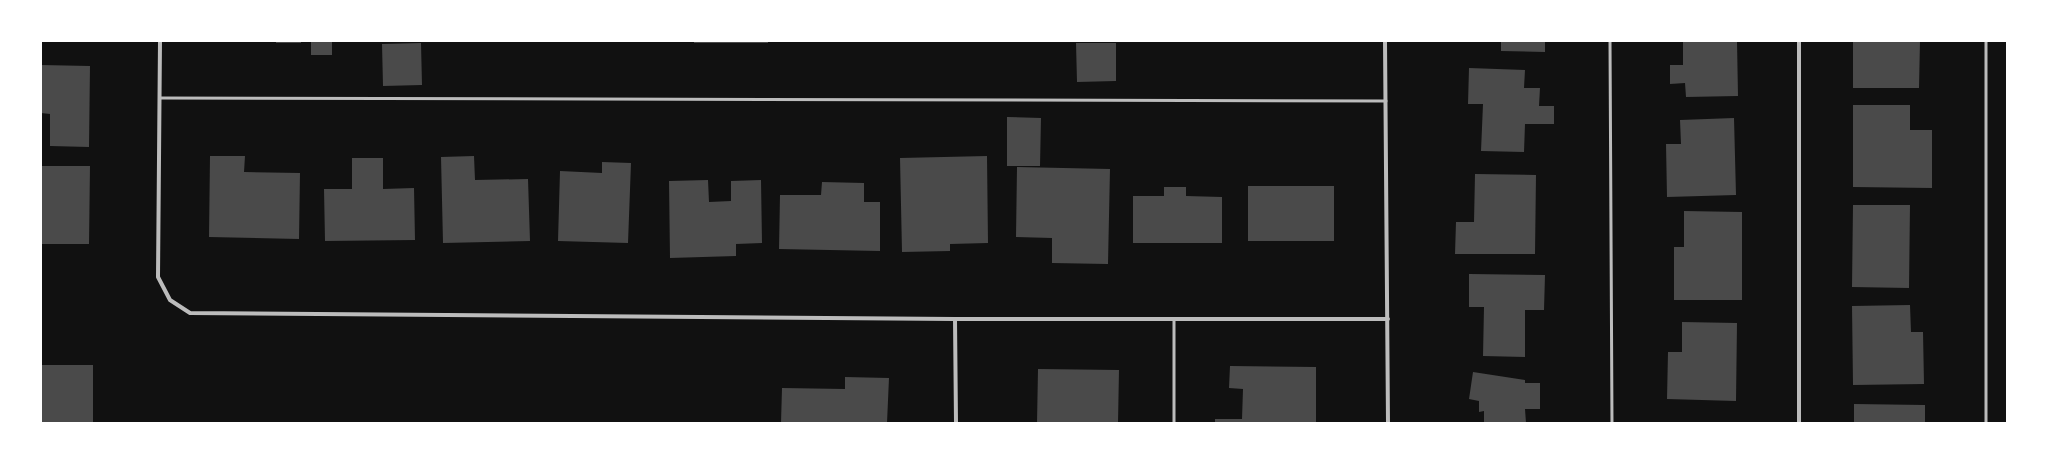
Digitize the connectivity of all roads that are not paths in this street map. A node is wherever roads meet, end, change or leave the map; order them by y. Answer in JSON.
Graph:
{"nodes":[{"id":1,"x":160,"y":41,"type":"edge"},
{"id":2,"x":1385,"y":41,"type":"edge"},
{"id":3,"x":1610,"y":41,"type":"edge"},
{"id":4,"x":1799,"y":41,"type":"edge"},
{"id":5,"x":1986,"y":41,"type":"edge"},
{"id":6,"x":160,"y":98,"type":"junction"},
{"id":7,"x":1386,"y":101,"type":"junction"},
{"id":8,"x":955,"y":319,"type":"junction"},
{"id":9,"x":1174,"y":319,"type":"junction"},
{"id":10,"x":1388,"y":319,"type":"junction"},
{"id":11,"x":956,"y":423,"type":"edge"},
{"id":12,"x":1174,"y":423,"type":"edge"},
{"id":13,"x":1388,"y":423,"type":"edge"},
{"id":14,"x":1612,"y":423,"type":"edge"},
{"id":15,"x":1800,"y":423,"type":"edge"},
{"id":16,"x":1986,"y":423,"type":"edge"}],
"edges":[{"from":1,"to":6,"type":"street"},
{"from":2,"to":7,"type":"street"},
{"from":3,"to":14,"type":"lane"},
{"from":4,"to":15,"type":"street"},
{"from":5,"to":16,"type":"lane"},
{"from":6,"to":7,"type":"lane"},
{"from":6,"to":8,"type":"street"},
{"from":7,"to":10,"type":"street"},
{"from":8,"to":9,"type":"street"},
{"from":8,"to":11,"type":"street"},
{"from":9,"to":10,"type":"street"},
{"from":9,"to":12,"type":"lane"},
{"from":10,"to":13,"type":"street"}]}
